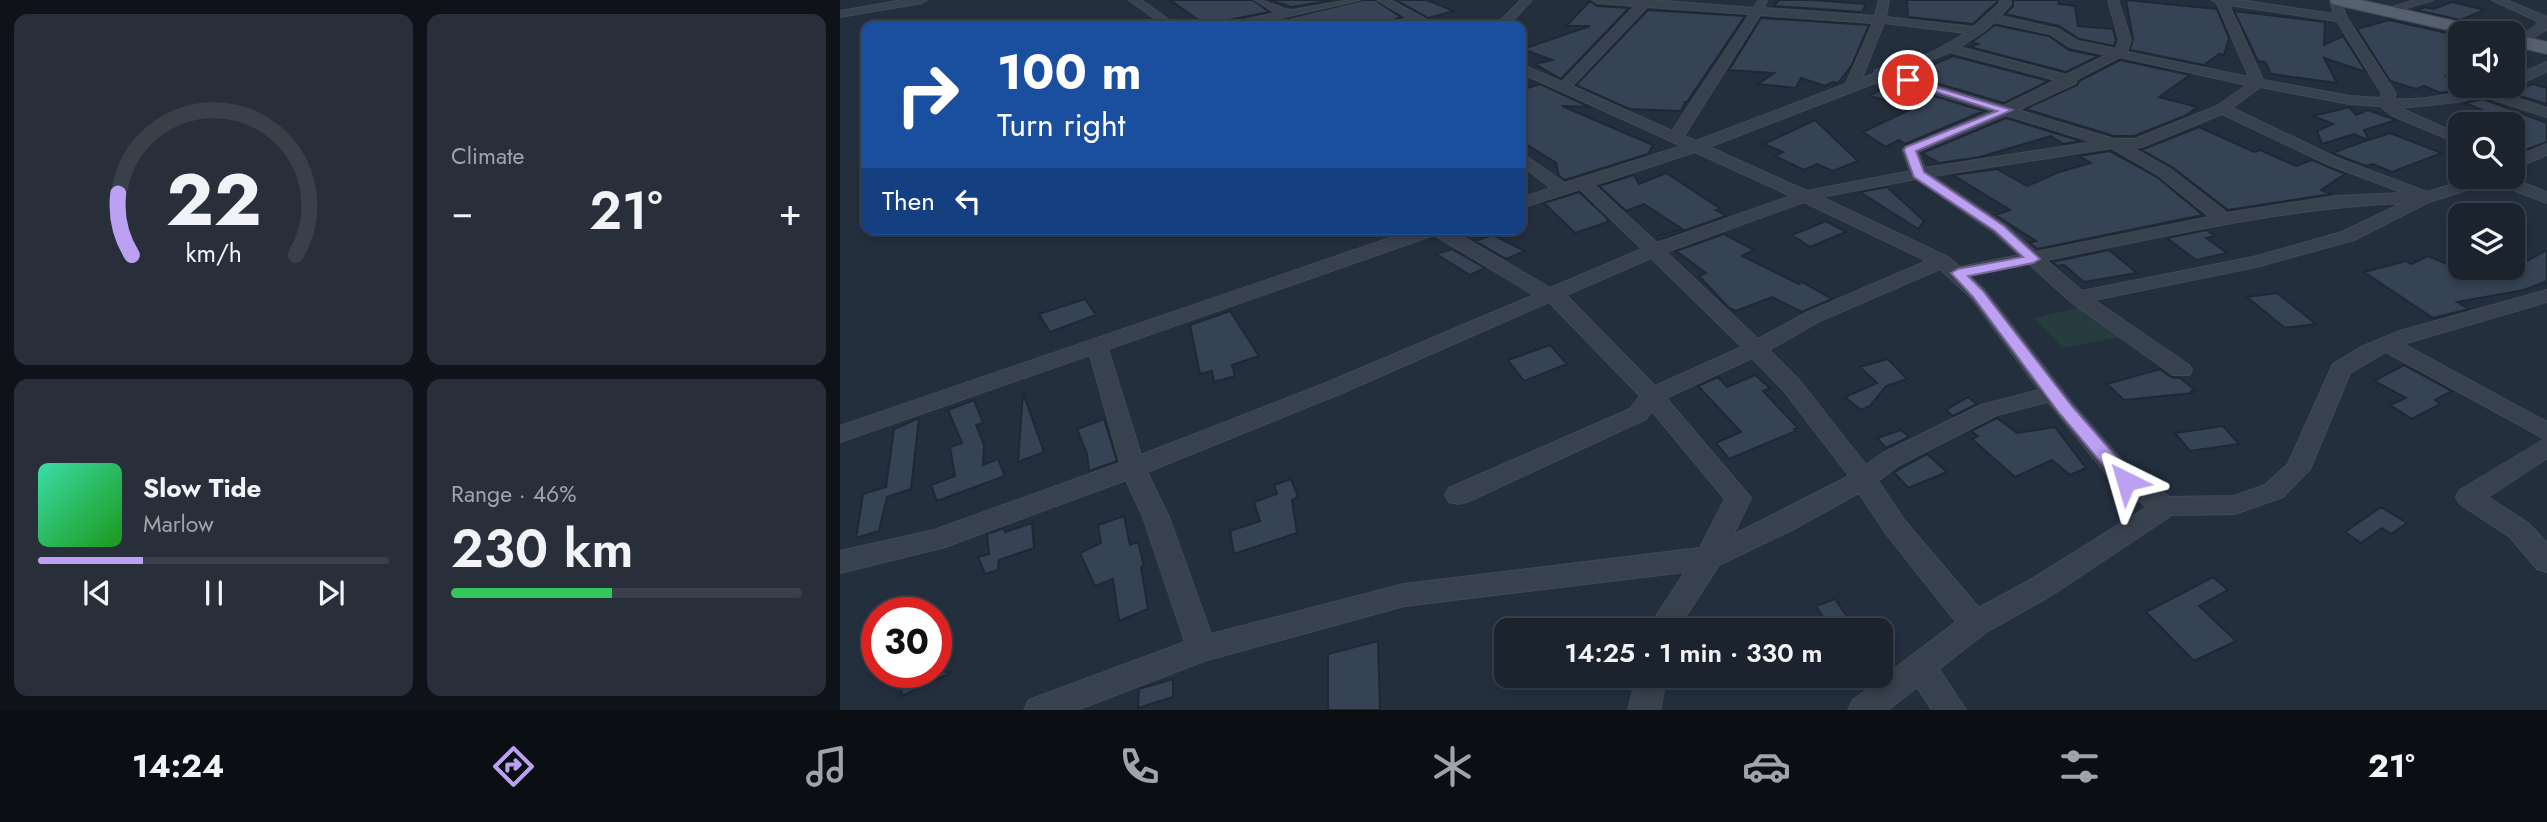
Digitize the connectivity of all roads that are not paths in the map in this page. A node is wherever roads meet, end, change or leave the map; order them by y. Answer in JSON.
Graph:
{"nodes":[{"id":1,"x":922,"y":0,"type":"edge"},
{"id":2,"x":1134,"y":0,"type":"edge"},
{"id":3,"x":1259,"y":0,"type":"edge"},
{"id":4,"x":1355,"y":0,"type":"edge"},
{"id":5,"x":1382,"y":0,"type":"edge"},
{"id":6,"x":1527,"y":0,"type":"edge"},
{"id":7,"x":1597,"y":0,"type":"edge"},
{"id":8,"x":1884,"y":0,"type":"edge"},
{"id":9,"x":2005,"y":0,"type":"edge"},
{"id":10,"x":2113,"y":0,"type":"edge"},
{"id":11,"x":2220,"y":0,"type":"edge"},
{"id":12,"x":2428,"y":0,"type":"edge"},
{"id":13,"x":2497,"y":0,"type":"edge"},
{"id":14,"x":1646,"y":2,"type":"edge"},
{"id":15,"x":1760,"y":6,"type":"edge"},
{"id":16,"x":2338,"y":6,"type":"edge"},
{"id":17,"x":2386,"y":11,"type":"junction"},
{"id":18,"x":1287,"y":14,"type":"junction"},
{"id":19,"x":840,"y":15,"type":"edge"},
{"id":20,"x":1992,"y":18,"type":"junction"},
{"id":21,"x":1417,"y":19,"type":"junction"},
{"id":22,"x":2545,"y":19,"type":"edge"},
{"id":23,"x":1880,"y":20,"type":"junction"},
{"id":24,"x":1165,"y":21,"type":"edge"},
{"id":25,"x":1253,"y":21,"type":"edge"},
{"id":26,"x":1409,"y":21,"type":"edge"},
{"id":27,"x":1421,"y":21,"type":"edge"},
{"id":28,"x":1506,"y":21,"type":"edge"},
{"id":29,"x":2448,"y":25,"type":"edge"},
{"id":30,"x":1978,"y":31,"type":"junction"},
{"id":31,"x":2525,"y":38,"type":"edge"},
{"id":32,"x":2525,"y":43,"type":"edge"},
{"id":33,"x":1950,"y":48,"type":"junction"},
{"id":34,"x":2547,"y":48,"type":"edge"},
{"id":35,"x":2121,"y":52,"type":"junction"},
{"id":36,"x":2547,"y":66,"type":"edge"},
{"id":37,"x":1883,"y":73,"type":"junction"},
{"id":38,"x":2525,"y":76,"type":"edge"},
{"id":39,"x":1854,"y":79,"type":"junction"},
{"id":40,"x":1530,"y":80,"type":"edge"},
{"id":41,"x":2071,"y":80,"type":"junction"},
{"id":42,"x":2258,"y":83,"type":"junction"},
{"id":43,"x":1563,"y":88,"type":"junction"},
{"id":44,"x":2448,"y":97,"type":"edge"},
{"id":45,"x":2503,"y":98,"type":"edge"},
{"id":46,"x":2384,"y":103,"type":"junction"},
{"id":47,"x":2222,"y":109,"type":"junction"},
{"id":48,"x":2007,"y":110,"type":"junction"},
{"id":49,"x":2547,"y":113,"type":"edge"},
{"id":50,"x":2448,"y":135,"type":"edge"},
{"id":51,"x":1675,"y":138,"type":"junction"},
{"id":52,"x":2113,"y":143,"type":"junction"},
{"id":53,"x":1695,"y":147,"type":"junction"},
{"id":54,"x":2547,"y":149,"type":"edge"},
{"id":55,"x":2525,"y":157,"type":"edge"},
{"id":56,"x":1526,"y":161,"type":"edge"},
{"id":57,"x":1919,"y":174,"type":"junction"},
{"id":58,"x":1574,"y":187,"type":"junction"},
{"id":59,"x":2455,"y":189,"type":"edge"},
{"id":60,"x":2524,"y":189,"type":"edge"},
{"id":61,"x":1805,"y":196,"type":"junction"},
{"id":62,"x":2429,"y":197,"type":"junction"},
{"id":63,"x":2547,"y":198,"type":"edge"},
{"id":64,"x":1526,"y":201,"type":"edge"},
{"id":65,"x":2225,"y":220,"type":"junction"},
{"id":66,"x":1418,"y":235,"type":"edge"},
{"id":67,"x":1446,"y":235,"type":"edge"},
{"id":68,"x":1654,"y":250,"type":"junction"},
{"id":69,"x":2033,"y":259,"type":"junction"},
{"id":70,"x":1950,"y":267,"type":"junction"},
{"id":71,"x":1551,"y":296,"type":"junction"},
{"id":72,"x":2547,"y":296,"type":"edge"},
{"id":73,"x":2078,"y":298,"type":"junction"},
{"id":74,"x":2387,"y":344,"type":"junction"},
{"id":75,"x":1097,"y":345,"type":"junction"},
{"id":76,"x":1755,"y":349,"type":"junction"},
{"id":77,"x":2181,"y":370,"type":"dead end"},
{"id":78,"x":2054,"y":393,"type":"junction"},
{"id":79,"x":1652,"y":396,"type":"junction"},
{"id":80,"x":2547,"y":432,"type":"edge"},
{"id":81,"x":840,"y":434,"type":"edge"},
{"id":82,"x":2547,"y":447,"type":"edge"},
{"id":83,"x":1133,"y":468,"type":"junction"},
{"id":84,"x":1864,"y":480,"type":"junction"},
{"id":85,"x":1458,"y":495,"type":"dead end"},
{"id":86,"x":2167,"y":506,"type":"junction"},
{"id":87,"x":1709,"y":558,"type":"junction"},
{"id":88,"x":2547,"y":561,"type":"edge"},
{"id":89,"x":840,"y":562,"type":"edge"},
{"id":90,"x":1669,"y":618,"type":"edge"},
{"id":91,"x":1975,"y":624,"type":"junction"},
{"id":92,"x":1202,"y":649,"type":"junction"},
{"id":93,"x":1921,"y":667,"type":"junction"},
{"id":94,"x":1649,"y":688,"type":"edge"},
{"id":95,"x":1040,"y":710,"type":"edge"},
{"id":96,"x":1644,"y":710,"type":"edge"},
{"id":97,"x":1864,"y":710,"type":"edge"},
{"id":98,"x":1950,"y":710,"type":"edge"}],
"edges":[{"from":1,"to":19,"type":"street"},
{"from":2,"to":24,"type":"street"},
{"from":3,"to":18,"type":"street"},
{"from":4,"to":18,"type":"street"},
{"from":5,"to":21,"type":"street"},
{"from":6,"to":28,"type":"street"},
{"from":7,"to":14,"type":"street"},
{"from":8,"to":23,"type":"street"},
{"from":9,"to":20,"type":"street"},
{"from":10,"to":35,"type":"street"},
{"from":11,"to":16,"type":"street"},
{"from":11,"to":42,"type":"street"},
{"from":12,"to":17,"type":"street"},
{"from":13,"to":22,"type":"street"},
{"from":14,"to":15,"type":"street"},
{"from":14,"to":43,"type":"street"},
{"from":15,"to":23,"type":"street"},
{"from":15,"to":51,"type":"street"},
{"from":16,"to":17,"type":"main road"},
{"from":16,"to":46,"type":"street"},
{"from":17,"to":29,"type":"main road"},
{"from":18,"to":25,"type":"street"},
{"from":20,"to":30,"type":"street"},
{"from":20,"to":35,"type":"street"},
{"from":21,"to":26,"type":"street"},
{"from":21,"to":27,"type":"street"},
{"from":22,"to":31,"type":"street"},
{"from":23,"to":30,"type":"street"},
{"from":23,"to":39,"type":"street"},
{"from":30,"to":33,"type":"street"},
{"from":32,"to":34,"type":"main road"},
{"from":33,"to":37,"type":"street"},
{"from":33,"to":41,"type":"street"},
{"from":35,"to":41,"type":"street"},
{"from":35,"to":42,"type":"street"},
{"from":36,"to":38,"type":"street"},
{"from":37,"to":39,"type":"street"},
{"from":37,"to":48,"type":"street"},
{"from":39,"to":53,"type":"street"},
{"from":40,"to":43,"type":"street"},
{"from":41,"to":48,"type":"street"},
{"from":42,"to":46,"type":"street"},
{"from":42,"to":47,"type":"street"},
{"from":43,"to":51,"type":"street"},
{"from":44,"to":46,"type":"street"},
{"from":45,"to":49,"type":"street"},
{"from":46,"to":50,"type":"street"},
{"from":47,"to":52,"type":"street"},
{"from":47,"to":62,"type":"street"},
{"from":48,"to":52,"type":"street"},
{"from":48,"to":57,"type":"street"},
{"from":51,"to":53,"type":"street"},
{"from":52,"to":57,"type":"street"},
{"from":52,"to":65,"type":"street"},
{"from":53,"to":58,"type":"street"},
{"from":53,"to":61,"type":"street"},
{"from":54,"to":55,"type":"street"},
{"from":56,"to":58,"type":"street"},
{"from":57,"to":61,"type":"street"},
{"from":57,"to":69,"type":"street"},
{"from":58,"to":64,"type":"street"},
{"from":58,"to":68,"type":"street"},
{"from":59,"to":62,"type":"street"},
{"from":60,"to":63,"type":"street"},
{"from":61,"to":68,"type":"street"},
{"from":61,"to":70,"type":"street"},
{"from":62,"to":65,"type":"street"},
{"from":62,"to":73,"type":"street"},
{"from":65,"to":69,"type":"street"},
{"from":66,"to":75,"type":"street"},
{"from":67,"to":71,"type":"street"},
{"from":68,"to":71,"type":"street"},
{"from":68,"to":76,"type":"street"},
{"from":69,"to":70,"type":"street"},
{"from":69,"to":73,"type":"street"},
{"from":70,"to":76,"type":"street"},
{"from":70,"to":78,"type":"street"},
{"from":71,"to":79,"type":"street"},
{"from":71,"to":83,"type":"street"},
{"from":72,"to":74,"type":"street"},
{"from":73,"to":77,"type":"street"},
{"from":74,"to":80,"type":"street"},
{"from":74,"to":86,"type":"street"},
{"from":75,"to":81,"type":"street"},
{"from":75,"to":83,"type":"street"},
{"from":76,"to":79,"type":"street"},
{"from":76,"to":84,"type":"street"},
{"from":78,"to":84,"type":"street"},
{"from":78,"to":86,"type":"street"},
{"from":79,"to":85,"type":"street"},
{"from":79,"to":87,"type":"street"},
{"from":82,"to":88,"type":"street"},
{"from":83,"to":89,"type":"street"},
{"from":83,"to":92,"type":"street"},
{"from":84,"to":87,"type":"street"},
{"from":84,"to":91,"type":"street"},
{"from":86,"to":91,"type":"street"},
{"from":87,"to":90,"type":"street"},
{"from":87,"to":92,"type":"street"},
{"from":91,"to":93,"type":"street"},
{"from":92,"to":95,"type":"street"},
{"from":93,"to":97,"type":"street"},
{"from":93,"to":98,"type":"street"},
{"from":94,"to":96,"type":"street"}]}
